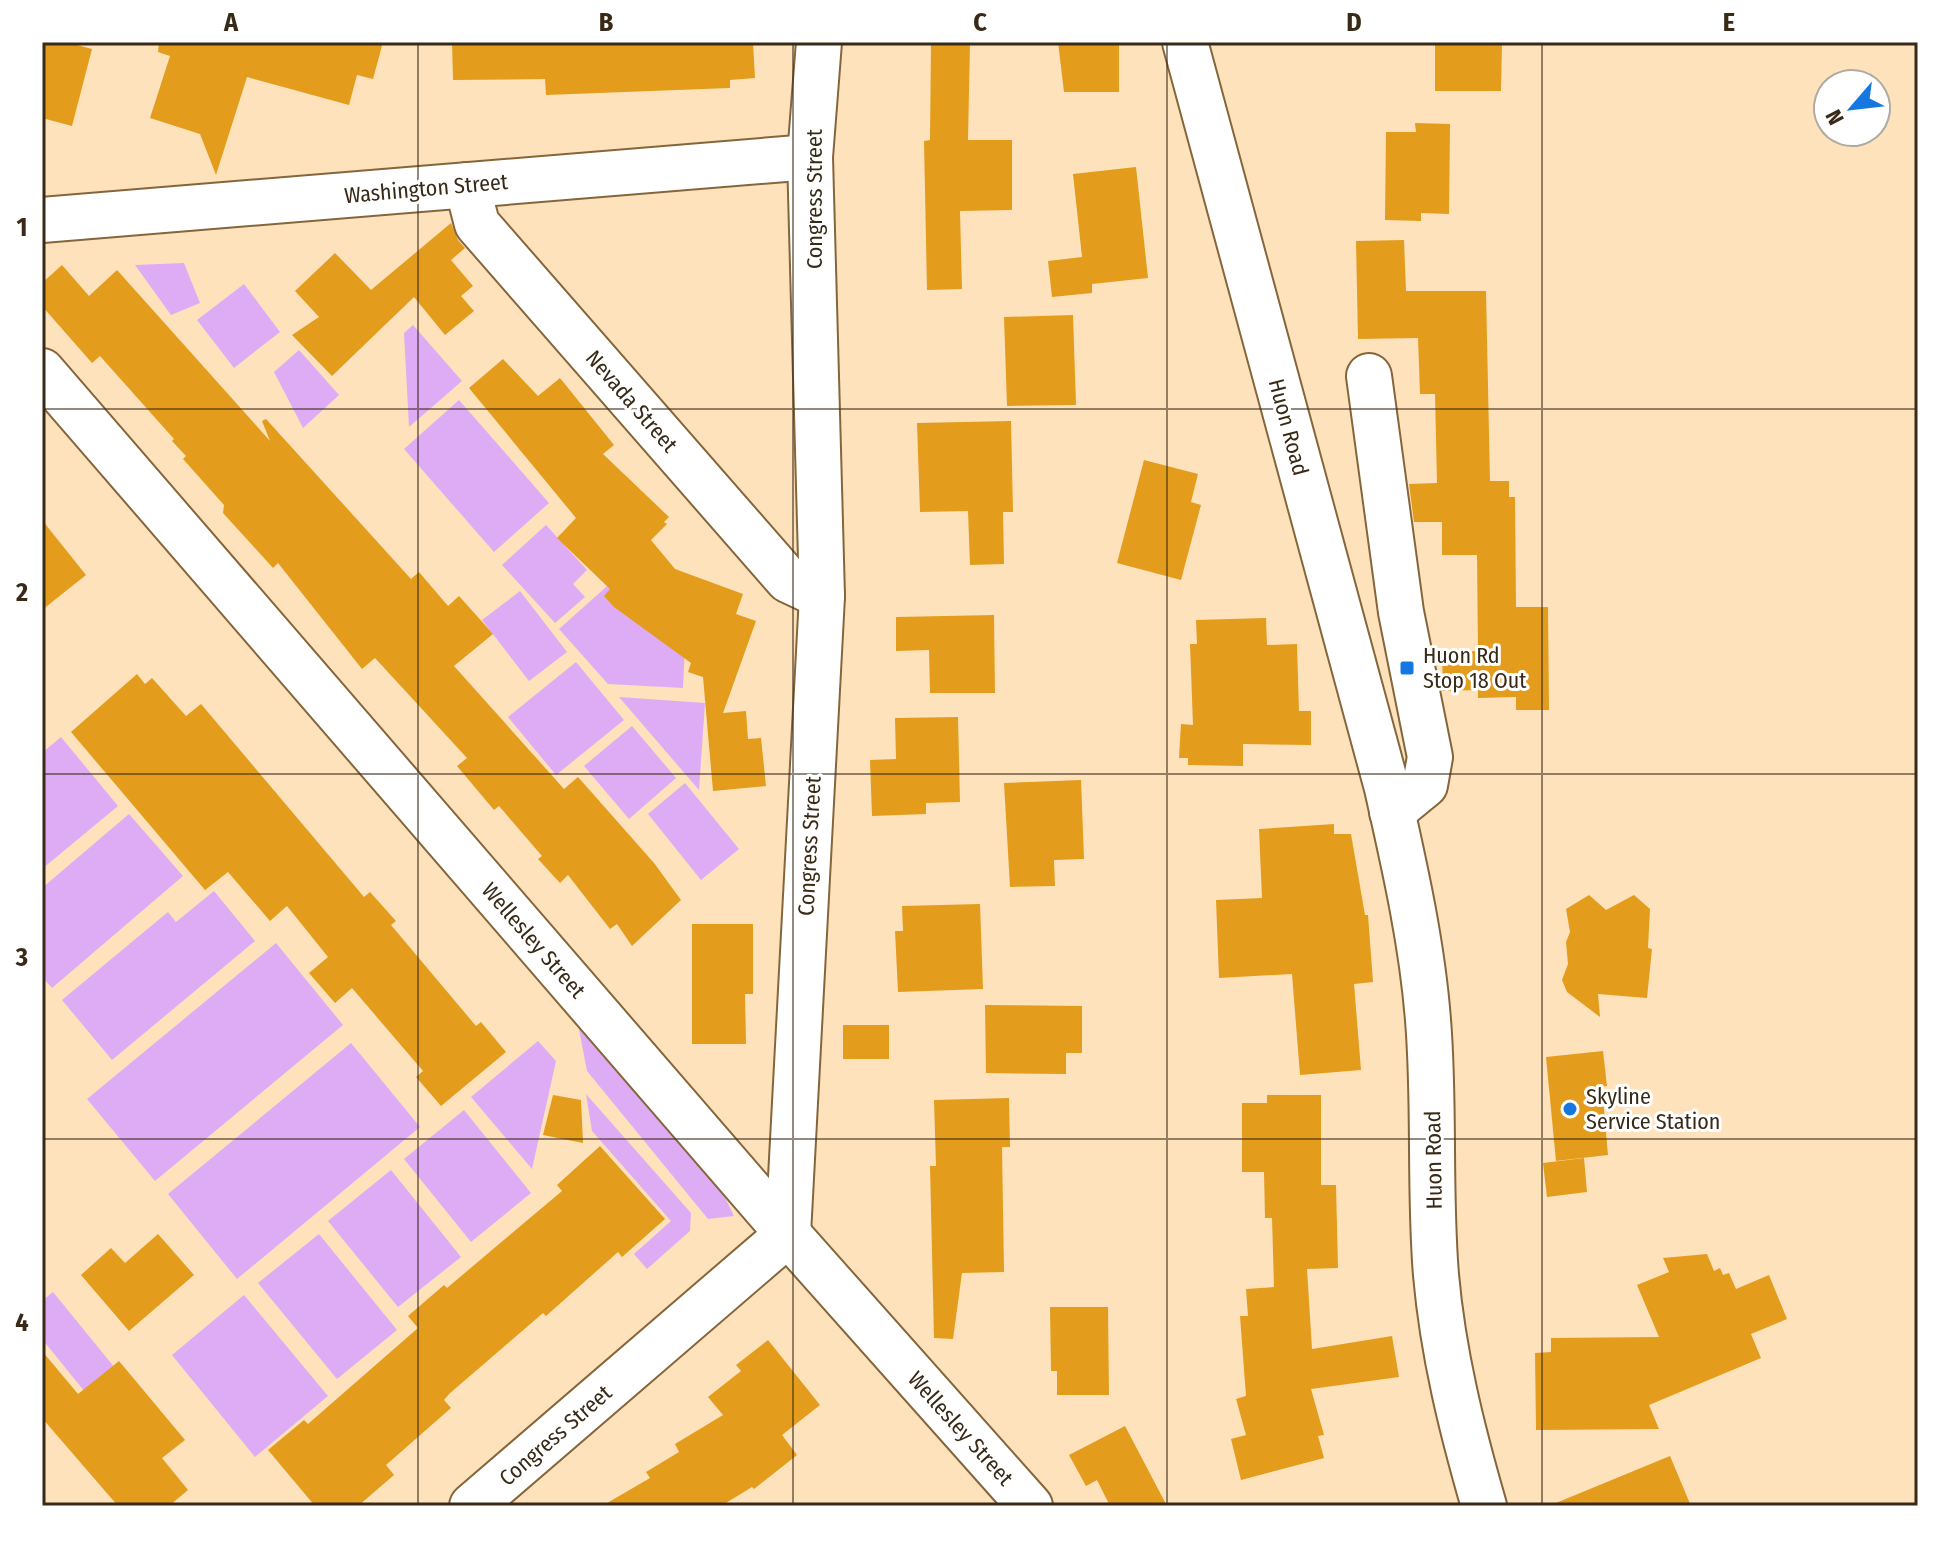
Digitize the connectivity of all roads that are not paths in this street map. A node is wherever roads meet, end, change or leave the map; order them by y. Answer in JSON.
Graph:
{"nodes":[{"id":1,"x":819,"y":42,"type":"edge"},
{"id":2,"x":1185,"y":42,"type":"edge"},
{"id":3,"x":810,"y":157,"type":"junction"},
{"id":4,"x":467,"y":185,"type":"junction"},
{"id":5,"x":42,"y":220,"type":"edge"},
{"id":6,"x":42,"y":371,"type":"edge"},
{"id":7,"x":1369,"y":376,"type":"dead end"},
{"id":8,"x":822,"y":596,"type":"junction"},
{"id":9,"x":1392,"y":812,"type":"junction"},
{"id":10,"x":788,"y":1234,"type":"junction"},
{"id":11,"x":472,"y":1506,"type":"edge"},
{"id":12,"x":1030,"y":1506,"type":"edge"},
{"id":13,"x":1484,"y":1506,"type":"edge"}],
"edges":[{"from":1,"to":3,"type":"street","name":"Congress Street"},
{"from":2,"to":9,"type":"street","name":"Huon Road"},
{"from":3,"to":4,"type":"street","name":"Washington Street"},
{"from":3,"to":8,"type":"street","name":"Congress Street"},
{"from":4,"to":5,"type":"street","name":"Washington Street"},
{"from":4,"to":8,"type":"street","name":"Nevada Street"},
{"from":6,"to":10,"type":"street","name":"Wellesley Street"},
{"from":7,"to":9,"type":"street"},
{"from":8,"to":10,"type":"street","name":"Congress Street"},
{"from":9,"to":13,"type":"street","name":"Huon Road"},
{"from":10,"to":11,"type":"street","name":"Congress Street"},
{"from":10,"to":12,"type":"street","name":"Wellesley Street"}]}
